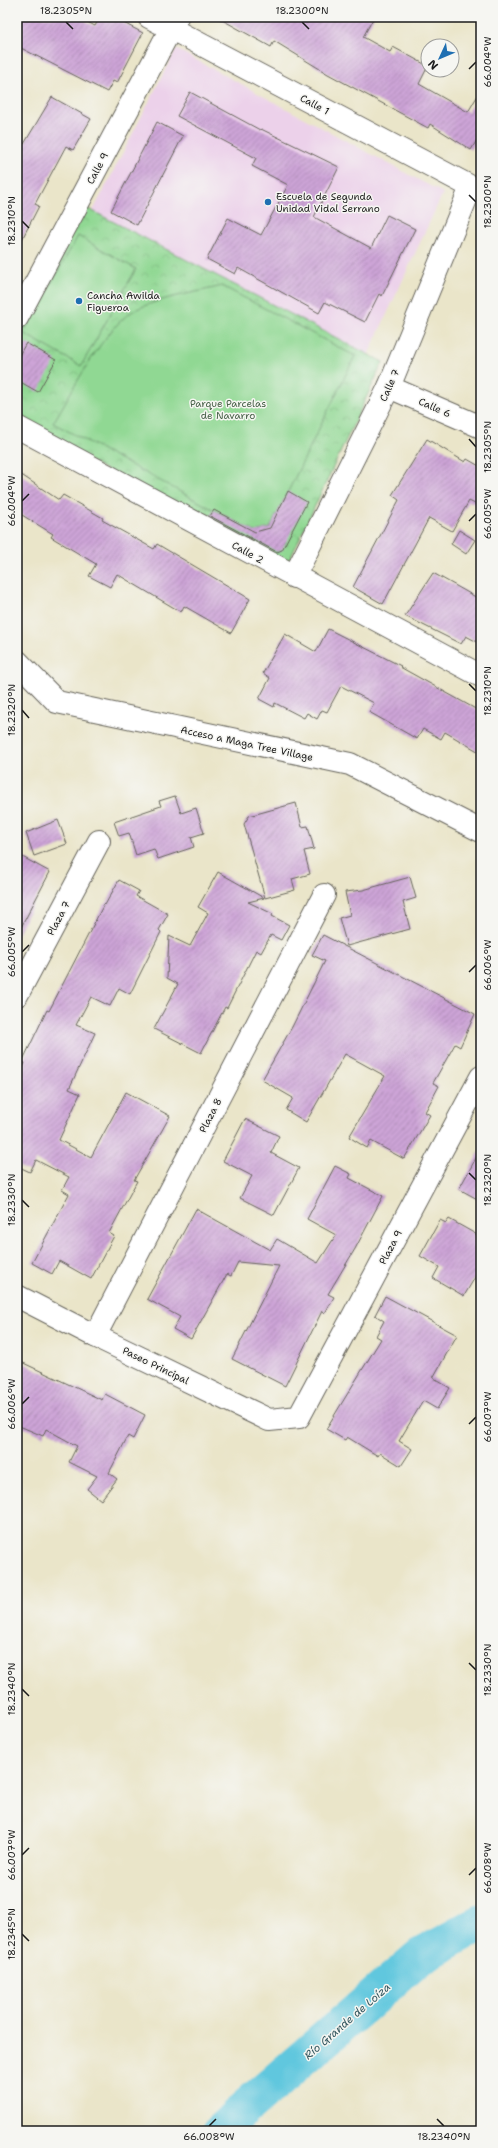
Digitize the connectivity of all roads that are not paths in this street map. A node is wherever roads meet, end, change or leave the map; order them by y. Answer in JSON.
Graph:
{"nodes":[{"id":1,"x":149,"y":17,"type":"edge"},
{"id":2,"x":174,"y":23,"type":"edge"},
{"id":3,"x":476,"y":189,"type":"edge"},
{"id":4,"x":17,"y":318,"type":"edge"},
{"id":5,"x":389,"y":387,"type":"junction"},
{"id":6,"x":17,"y":427,"type":"edge"},
{"id":7,"x":481,"y":428,"type":"edge"},
{"id":8,"x":294,"y":577,"type":"junction"},
{"id":9,"x":17,"y":661,"type":"edge"},
{"id":10,"x":481,"y":676,"type":"edge"},
{"id":11,"x":481,"y":831,"type":"edge"},
{"id":12,"x":99,"y":841,"type":"dead end"},
{"id":13,"x":324,"y":895,"type":"dead end"},
{"id":14,"x":17,"y":995,"type":"edge"},
{"id":15,"x":481,"y":1077,"type":"edge"},
{"id":16,"x":17,"y":1296,"type":"edge"},
{"id":17,"x":95,"y":1336,"type":"junction"},
{"id":18,"x":298,"y":1416,"type":"joint"}],
"edges":[{"from":1,"to":2,"type":"street","name":"Calle 1"},
{"from":2,"to":3,"type":"street","name":"Calle 1"},
{"from":2,"to":4,"type":"street","name":"Calle 9"},
{"from":3,"to":5,"type":"street","name":"Calle 7"},
{"from":5,"to":7,"type":"street","name":"Calle 6"},
{"from":5,"to":8,"type":"street","name":"Calle 7"},
{"from":6,"to":8,"type":"street","name":"Calle 2"},
{"from":8,"to":10,"type":"street","name":"Calle 2"},
{"from":9,"to":11,"type":"street","name":"Acceso a Maga Tree Village"},
{"from":12,"to":14,"type":"street","name":"Plaza 7"},
{"from":13,"to":17,"type":"street","name":"Plaza 8"},
{"from":15,"to":18,"type":"street","name":"Plaza 9"},
{"from":16,"to":17,"type":"street","name":"Paseo Principal"},
{"from":17,"to":18,"type":"street","name":"Paseo Principal"}]}
